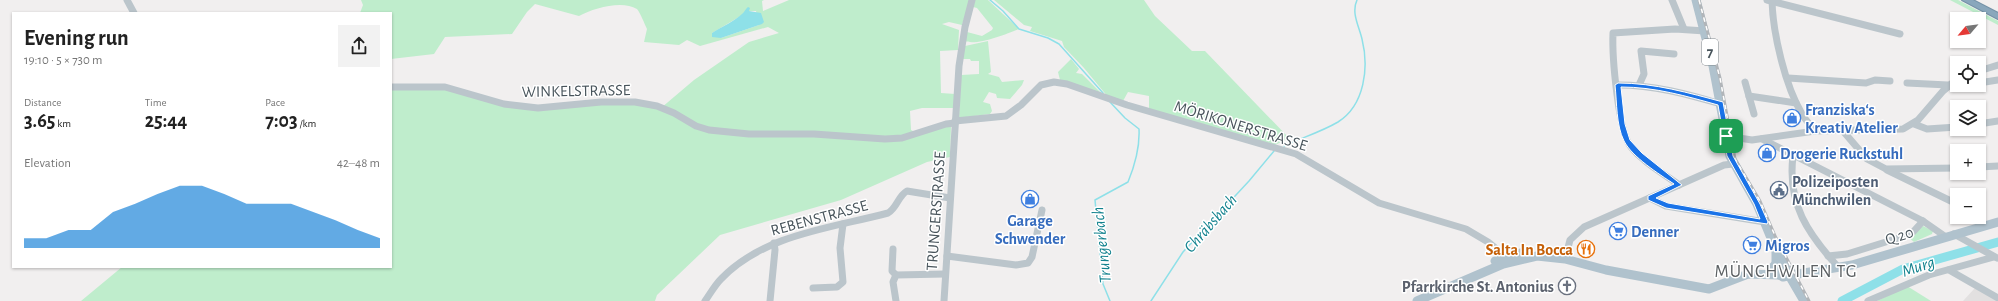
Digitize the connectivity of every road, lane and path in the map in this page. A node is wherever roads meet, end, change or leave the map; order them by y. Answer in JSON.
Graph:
{"nodes":[{"id":1,"x":127,"y":0,"type":"edge"},
{"id":2,"x":972,"y":0,"type":"edge"},
{"id":3,"x":1672,"y":0,"type":"edge"},
{"id":4,"x":1696,"y":0,"type":"edge"},
{"id":5,"x":1966,"y":0,"type":"edge"},
{"id":6,"x":1976,"y":0,"type":"edge"},
{"id":7,"x":1769,"y":1,"type":"edge"},
{"id":8,"x":1998,"y":11,"type":"edge"},
{"id":9,"x":133,"y":12,"type":"edge"},
{"id":10,"x":1998,"y":16,"type":"edge"},
{"id":11,"x":1684,"y":29,"type":"junction"},
{"id":12,"x":1705,"y":31,"type":"junction"},
{"id":13,"x":1900,"y":34,"type":"dead end"},
{"id":14,"x":1674,"y":54,"type":"dead end"},
{"id":15,"x":1998,"y":65,"type":"edge"},
{"id":16,"x":1986,"y":69,"type":"edge"},
{"id":17,"x":1788,"y":78,"type":"junction"},
{"id":18,"x":1998,"y":80,"type":"edge"},
{"id":19,"x":1890,"y":81,"type":"dead end"},
{"id":20,"x":1745,"y":82,"type":"dead end"},
{"id":21,"x":1986,"y":82,"type":"edge"},
{"id":22,"x":1907,"y":83,"type":"dead end"},
{"id":23,"x":1950,"y":83,"type":"edge"},
{"id":24,"x":1618,"y":85,"type":"junction"},
{"id":25,"x":1639,"y":85,"type":"junction"},
{"id":26,"x":392,"y":87,"type":"edge"},
{"id":27,"x":1950,"y":87,"type":"edge"},
{"id":28,"x":1749,"y":96,"type":"junction"},
{"id":29,"x":1796,"y":103,"type":"junction"},
{"id":30,"x":1721,"y":104,"type":"junction"},
{"id":31,"x":1754,"y":114,"type":"dead end"},
{"id":32,"x":1998,"y":121,"type":"edge"},
{"id":33,"x":955,"y":122,"type":"junction"},
{"id":34,"x":1986,"y":123,"type":"edge"},
{"id":35,"x":1914,"y":124,"type":"junction"},
{"id":36,"x":1950,"y":127,"type":"edge"},
{"id":37,"x":1815,"y":131,"type":"junction"},
{"id":38,"x":1843,"y":131,"type":"junction"},
{"id":39,"x":1726,"y":136,"type":"junction"},
{"id":40,"x":902,"y":138,"type":"joint"},
{"id":41,"x":1762,"y":139,"type":"junction"},
{"id":42,"x":1794,"y":156,"type":"junction"},
{"id":43,"x":1733,"y":164,"type":"junction"},
{"id":44,"x":1998,"y":166,"type":"edge"},
{"id":45,"x":1986,"y":167,"type":"edge"},
{"id":46,"x":1950,"y":168,"type":"edge"},
{"id":47,"x":1886,"y":169,"type":"junction"},
{"id":48,"x":1679,"y":185,"type":"junction"},
{"id":49,"x":950,"y":198,"type":"junction"},
{"id":50,"x":1650,"y":198,"type":"junction"},
{"id":51,"x":1950,"y":201,"type":"edge"},
{"id":52,"x":1042,"y":210,"type":"dead end"},
{"id":53,"x":1923,"y":221,"type":"junction"},
{"id":54,"x":1764,"y":222,"type":"junction"},
{"id":55,"x":1998,"y":222,"type":"edge"},
{"id":56,"x":843,"y":224,"type":"junction"},
{"id":57,"x":1950,"y":236,"type":"junction"},
{"id":58,"x":774,"y":243,"type":"junction"},
{"id":59,"x":893,"y":249,"type":"dead end"},
{"id":60,"x":947,"y":256,"type":"junction"},
{"id":61,"x":1828,"y":256,"type":"junction"},
{"id":62,"x":1565,"y":257,"type":"junction"},
{"id":63,"x":1996,"y":258,"type":"edge"},
{"id":64,"x":1509,"y":259,"type":"junction"},
{"id":65,"x":1839,"y":268,"type":"junction"},
{"id":66,"x":1949,"y":270,"type":"junction"},
{"id":67,"x":1783,"y":271,"type":"junction"},
{"id":68,"x":945,"y":274,"type":"junction"},
{"id":69,"x":896,"y":275,"type":"junction"},
{"id":70,"x":813,"y":288,"type":"dead end"},
{"id":71,"x":1802,"y":298,"type":"edge"},
{"id":72,"x":1998,"y":298,"type":"edge"},
{"id":73,"x":705,"y":301,"type":"edge"},
{"id":74,"x":770,"y":301,"type":"edge"},
{"id":75,"x":896,"y":301,"type":"edge"},
{"id":76,"x":944,"y":301,"type":"edge"},
{"id":77,"x":1417,"y":301,"type":"edge"},
{"id":78,"x":1868,"y":301,"type":"edge"}],
"edges":[{"from":1,"to":9,"type":"street"},
{"from":2,"to":33,"type":"street"},
{"from":3,"to":11,"type":"street"},
{"from":4,"to":12,"type":"main road","number":"7"},
{"from":5,"to":10,"type":"highway"},
{"from":6,"to":8,"type":"highway"},
{"from":7,"to":13,"type":"street"},
{"from":7,"to":17,"type":"street"},
{"from":11,"to":12,"type":"street"},
{"from":11,"to":24,"type":"street"},
{"from":12,"to":30,"type":"main road","number":"7"},
{"from":14,"to":25,"type":"street"},
{"from":15,"to":16,"type":"street"},
{"from":17,"to":19,"type":"street"},
{"from":17,"to":29,"type":"street"},
{"from":18,"to":21,"type":"street"},
{"from":20,"to":28,"type":"street"},
{"from":22,"to":23,"type":"street"},
{"from":24,"to":25,"type":"street"},
{"from":24,"to":48,"type":"street"},
{"from":25,"to":30,"type":"street"},
{"from":26,"to":40,"type":"street","name":"WINKELSTRASSE"},
{"from":27,"to":35,"type":"street"},
{"from":28,"to":29,"type":"street"},
{"from":28,"to":31,"type":"street"},
{"from":29,"to":37,"type":"street"},
{"from":30,"to":39,"type":"main road","number":"7"},
{"from":32,"to":34,"type":"street"},
{"from":33,"to":40,"type":"street","name":"MÖRIKONERSTRASSE"},
{"from":33,"to":49,"type":"street","name":"TRUNGERSTRASSE"},
{"from":33,"to":64,"type":"street","name":"MÖRIKONERSTRASSE"},
{"from":35,"to":36,"type":"street"},
{"from":35,"to":38,"type":"street"},
{"from":37,"to":38,"type":"street"},
{"from":37,"to":41,"type":"street"},
{"from":38,"to":47,"type":"street"},
{"from":39,"to":41,"type":"street"},
{"from":39,"to":43,"type":"main road","number":"7"},
{"from":41,"to":42,"type":"street"},
{"from":42,"to":53,"type":"street"},
{"from":42,"to":61,"type":"street"},
{"from":43,"to":48,"type":"street"},
{"from":43,"to":54,"type":"main road","number":"7"},
{"from":44,"to":45,"type":"street"},
{"from":46,"to":47,"type":"street"},
{"from":47,"to":51,"type":"street"},
{"from":48,"to":50,"type":"street"},
{"from":49,"to":56,"type":"street","name":"REBENSTRASSE"},
{"from":49,"to":60,"type":"street","name":"TRUNGERSTRASSE"},
{"from":50,"to":54,"type":"street"},
{"from":50,"to":62,"type":"street"},
{"from":52,"to":60,"type":"street"},
{"from":53,"to":57,"type":"street"},
{"from":53,"to":61,"type":"street"},
{"from":54,"to":67,"type":"main road","number":"7"},
{"from":55,"to":57,"type":"main road","name":"Q 20"},
{"from":56,"to":58,"type":"street","name":"REBENSTRASSE"},
{"from":56,"to":70,"type":"street"},
{"from":57,"to":63,"type":"street"},
{"from":57,"to":65,"type":"main road","name":"Q 20"},
{"from":58,"to":73,"type":"street","name":"REBENSTRASSE"},
{"from":58,"to":74,"type":"street"},
{"from":59,"to":69,"type":"street"},
{"from":60,"to":68,"type":"street","name":"TRUNGERSTRASSE"},
{"from":61,"to":65,"type":"street"},
{"from":62,"to":64,"type":"main road"},
{"from":62,"to":67,"type":"main road"},
{"from":63,"to":66,"type":"street"},
{"from":64,"to":77,"type":"main road"},
{"from":65,"to":67,"type":"main road","name":"Q 20"},
{"from":66,"to":72,"type":"street"},
{"from":66,"to":78,"type":"street"},
{"from":67,"to":71,"type":"main road","number":"7"},
{"from":68,"to":69,"type":"street"},
{"from":68,"to":76,"type":"street","name":"TRUNGERSTRASSE"},
{"from":69,"to":75,"type":"street"}]}
